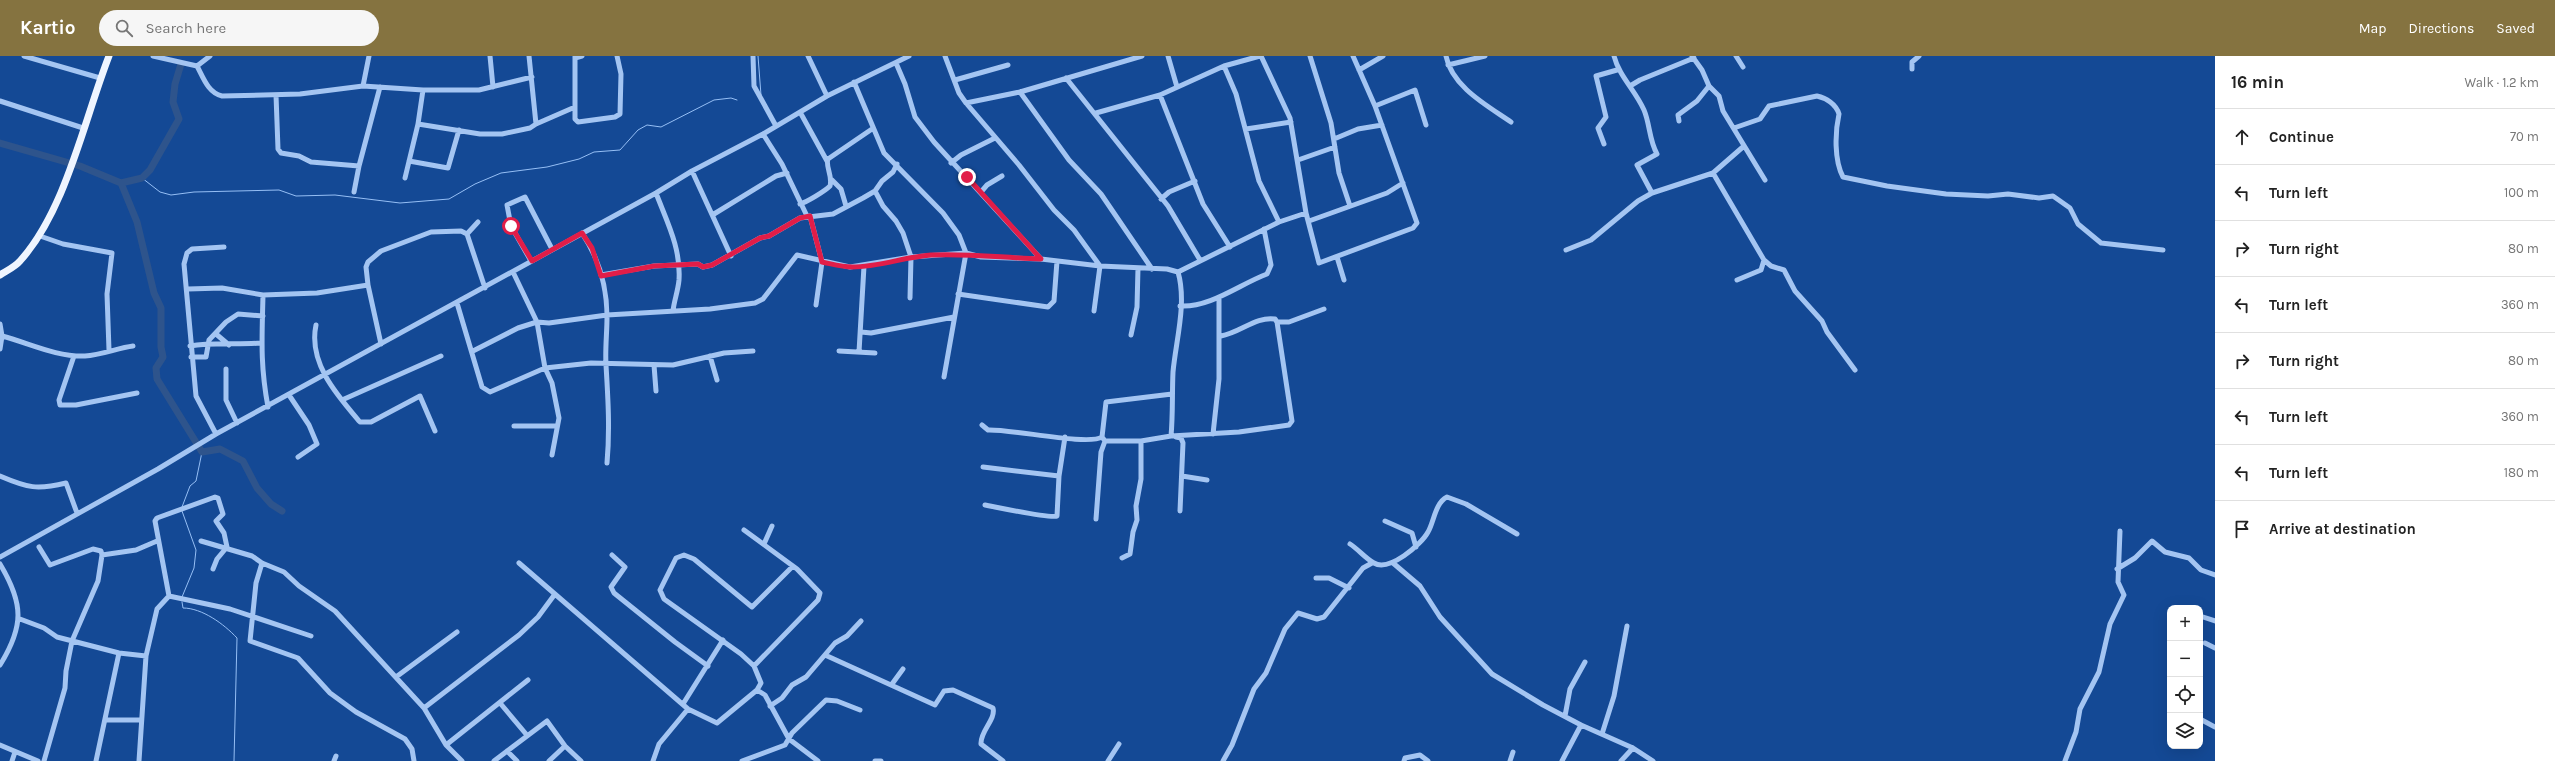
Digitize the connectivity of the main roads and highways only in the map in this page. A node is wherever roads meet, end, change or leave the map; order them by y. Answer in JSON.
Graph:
{"nodes":[{"id":1,"x":110,"y":56,"type":"edge"},
{"id":2,"x":0,"y":275,"type":"edge"}],
"edges":[{"from":1,"to":2,"type":"main road"}]}
